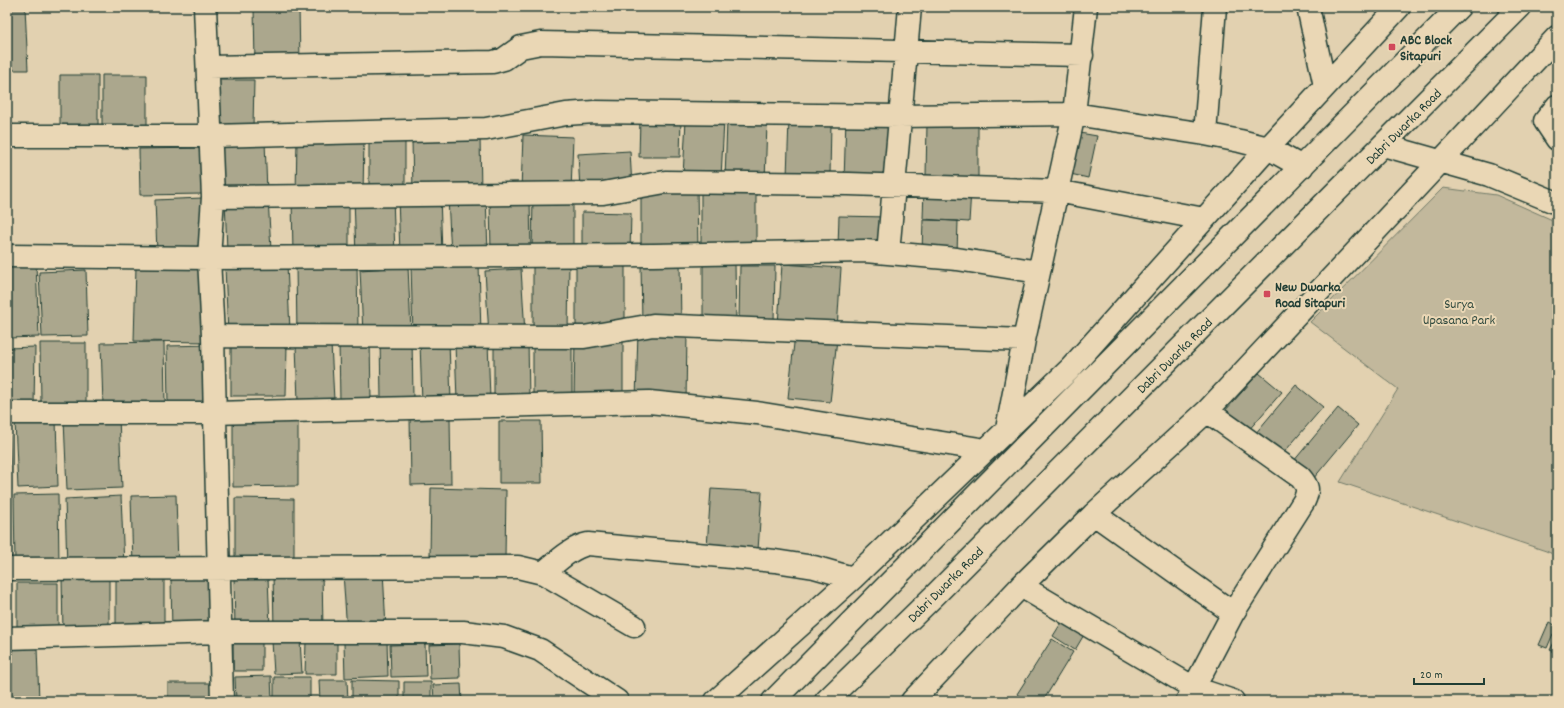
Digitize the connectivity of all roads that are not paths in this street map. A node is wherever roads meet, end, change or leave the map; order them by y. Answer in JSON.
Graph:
{"nodes":[{"id":1,"x":205,"y":7,"type":"edge"},
{"id":2,"x":910,"y":7,"type":"edge"},
{"id":3,"x":1086,"y":7,"type":"edge"},
{"id":4,"x":1215,"y":7,"type":"edge"},
{"id":5,"x":1308,"y":7,"type":"edge"},
{"id":6,"x":1399,"y":7,"type":"edge"},
{"id":7,"x":1460,"y":7,"type":"edge"},
{"id":8,"x":1520,"y":7,"type":"edge"},
{"id":9,"x":1557,"y":37,"type":"edge"},
{"id":10,"x":906,"y":51,"type":"junction"},
{"id":11,"x":1082,"y":55,"type":"junction"},
{"id":12,"x":208,"y":67,"type":"junction"},
{"id":13,"x":1325,"y":86,"type":"junction"},
{"id":14,"x":1557,"y":106,"type":"edge"},
{"id":15,"x":1074,"y":114,"type":"junction"},
{"id":16,"x":899,"y":116,"type":"junction"},
{"id":17,"x":1205,"y":134,"type":"junction"},
{"id":18,"x":7,"y":136,"type":"edge"},
{"id":19,"x":211,"y":136,"type":"junction"},
{"id":20,"x":1557,"y":140,"type":"edge"},
{"id":21,"x":1384,"y":145,"type":"junction"},
{"id":22,"x":1268,"y":148,"type":"junction"},
{"id":23,"x":1441,"y":161,"type":"junction"},
{"id":24,"x":1302,"y":167,"type":"junction"},
{"id":25,"x":893,"y":185,"type":"junction"},
{"id":26,"x":1057,"y":191,"type":"junction"},
{"id":27,"x":214,"y":197,"type":"junction"},
{"id":28,"x":1557,"y":203,"type":"edge"},
{"id":29,"x":1204,"y":219,"type":"junction"},
{"id":30,"x":888,"y":253,"type":"junction"},
{"id":31,"x":7,"y":256,"type":"edge"},
{"id":32,"x":209,"y":258,"type":"junction"},
{"id":33,"x":1039,"y":272,"type":"junction"},
{"id":34,"x":213,"y":336,"type":"junction"},
{"id":35,"x":1024,"y":340,"type":"junction"},
{"id":36,"x":1207,"y":411,"type":"junction"},
{"id":37,"x":7,"y":413,"type":"edge"},
{"id":38,"x":214,"y":413,"type":"junction"},
{"id":39,"x":1007,"y":429,"type":"junction"},
{"id":40,"x":986,"y":450,"type":"junction"},
{"id":41,"x":1094,"y":514,"type":"junction"},
{"id":42,"x":7,"y":569,"type":"edge"},
{"id":43,"x":220,"y":569,"type":"junction"},
{"id":44,"x":543,"y":573,"type":"junction"},
{"id":45,"x":852,"y":578,"type":"junction"},
{"id":46,"x":1021,"y":586,"type":"junction"},
{"id":47,"x":1233,"y":613,"type":"junction"},
{"id":48,"x":634,"y":626,"type":"dead end"},
{"id":49,"x":222,"y":632,"type":"junction"},
{"id":50,"x":7,"y":638,"type":"edge"},
{"id":51,"x":1190,"y":695,"type":"edge"},
{"id":52,"x":222,"y":701,"type":"edge"},
{"id":53,"x":617,"y":701,"type":"edge"},
{"id":54,"x":716,"y":701,"type":"edge"},
{"id":55,"x":773,"y":701,"type":"edge"},
{"id":56,"x":826,"y":701,"type":"edge"},
{"id":57,"x":912,"y":701,"type":"edge"},
{"id":58,"x":1233,"y":701,"type":"edge"}],
"edges":[{"from":1,"to":12,"type":"street"},
{"from":2,"to":10,"type":"street"},
{"from":3,"to":11,"type":"street"},
{"from":4,"to":17,"type":"street"},
{"from":5,"to":13,"type":"street"},
{"from":6,"to":13,"type":"street"},
{"from":7,"to":24,"type":"street"},
{"from":8,"to":21,"type":"street","name":"Dabri Dwarka Road"},
{"from":9,"to":23,"type":"street"},
{"from":10,"to":11,"type":"street"},
{"from":10,"to":12,"type":"street"},
{"from":10,"to":16,"type":"street"},
{"from":11,"to":15,"type":"street"},
{"from":12,"to":19,"type":"street"},
{"from":13,"to":22,"type":"street"},
{"from":14,"to":20,"type":"street"},
{"from":15,"to":16,"type":"street"},
{"from":15,"to":17,"type":"street"},
{"from":15,"to":26,"type":"street"},
{"from":16,"to":19,"type":"street"},
{"from":16,"to":25,"type":"street"},
{"from":17,"to":22,"type":"street"},
{"from":18,"to":19,"type":"street"},
{"from":19,"to":27,"type":"street"},
{"from":21,"to":23,"type":"street"},
{"from":21,"to":56,"type":"street","name":"Dabri Dwarka Road"},
{"from":22,"to":24,"type":"street"},
{"from":22,"to":29,"type":"street"},
{"from":23,"to":28,"type":"street"},
{"from":23,"to":36,"type":"street"},
{"from":24,"to":55,"type":"street"},
{"from":25,"to":26,"type":"street"},
{"from":25,"to":27,"type":"street"},
{"from":25,"to":30,"type":"street"},
{"from":26,"to":29,"type":"street"},
{"from":26,"to":33,"type":"street"},
{"from":27,"to":32,"type":"street"},
{"from":29,"to":39,"type":"street"},
{"from":30,"to":32,"type":"street"},
{"from":30,"to":33,"type":"street"},
{"from":31,"to":32,"type":"street"},
{"from":32,"to":34,"type":"street"},
{"from":33,"to":35,"type":"street"},
{"from":34,"to":35,"type":"street"},
{"from":34,"to":38,"type":"street"},
{"from":35,"to":39,"type":"street"},
{"from":36,"to":41,"type":"street"},
{"from":36,"to":47,"type":"street"},
{"from":37,"to":38,"type":"street"},
{"from":38,"to":40,"type":"street"},
{"from":38,"to":43,"type":"street"},
{"from":39,"to":40,"type":"street"},
{"from":40,"to":45,"type":"street"},
{"from":41,"to":46,"type":"street"},
{"from":41,"to":47,"type":"street"},
{"from":42,"to":43,"type":"street"},
{"from":43,"to":44,"type":"street"},
{"from":43,"to":49,"type":"street"},
{"from":44,"to":45,"type":"street"},
{"from":44,"to":48,"type":"street"},
{"from":45,"to":54,"type":"street"},
{"from":46,"to":51,"type":"street"},
{"from":46,"to":57,"type":"street"},
{"from":47,"to":51,"type":"street"},
{"from":49,"to":50,"type":"street"},
{"from":49,"to":52,"type":"street"},
{"from":49,"to":53,"type":"street"},
{"from":51,"to":58,"type":"street"}]}
